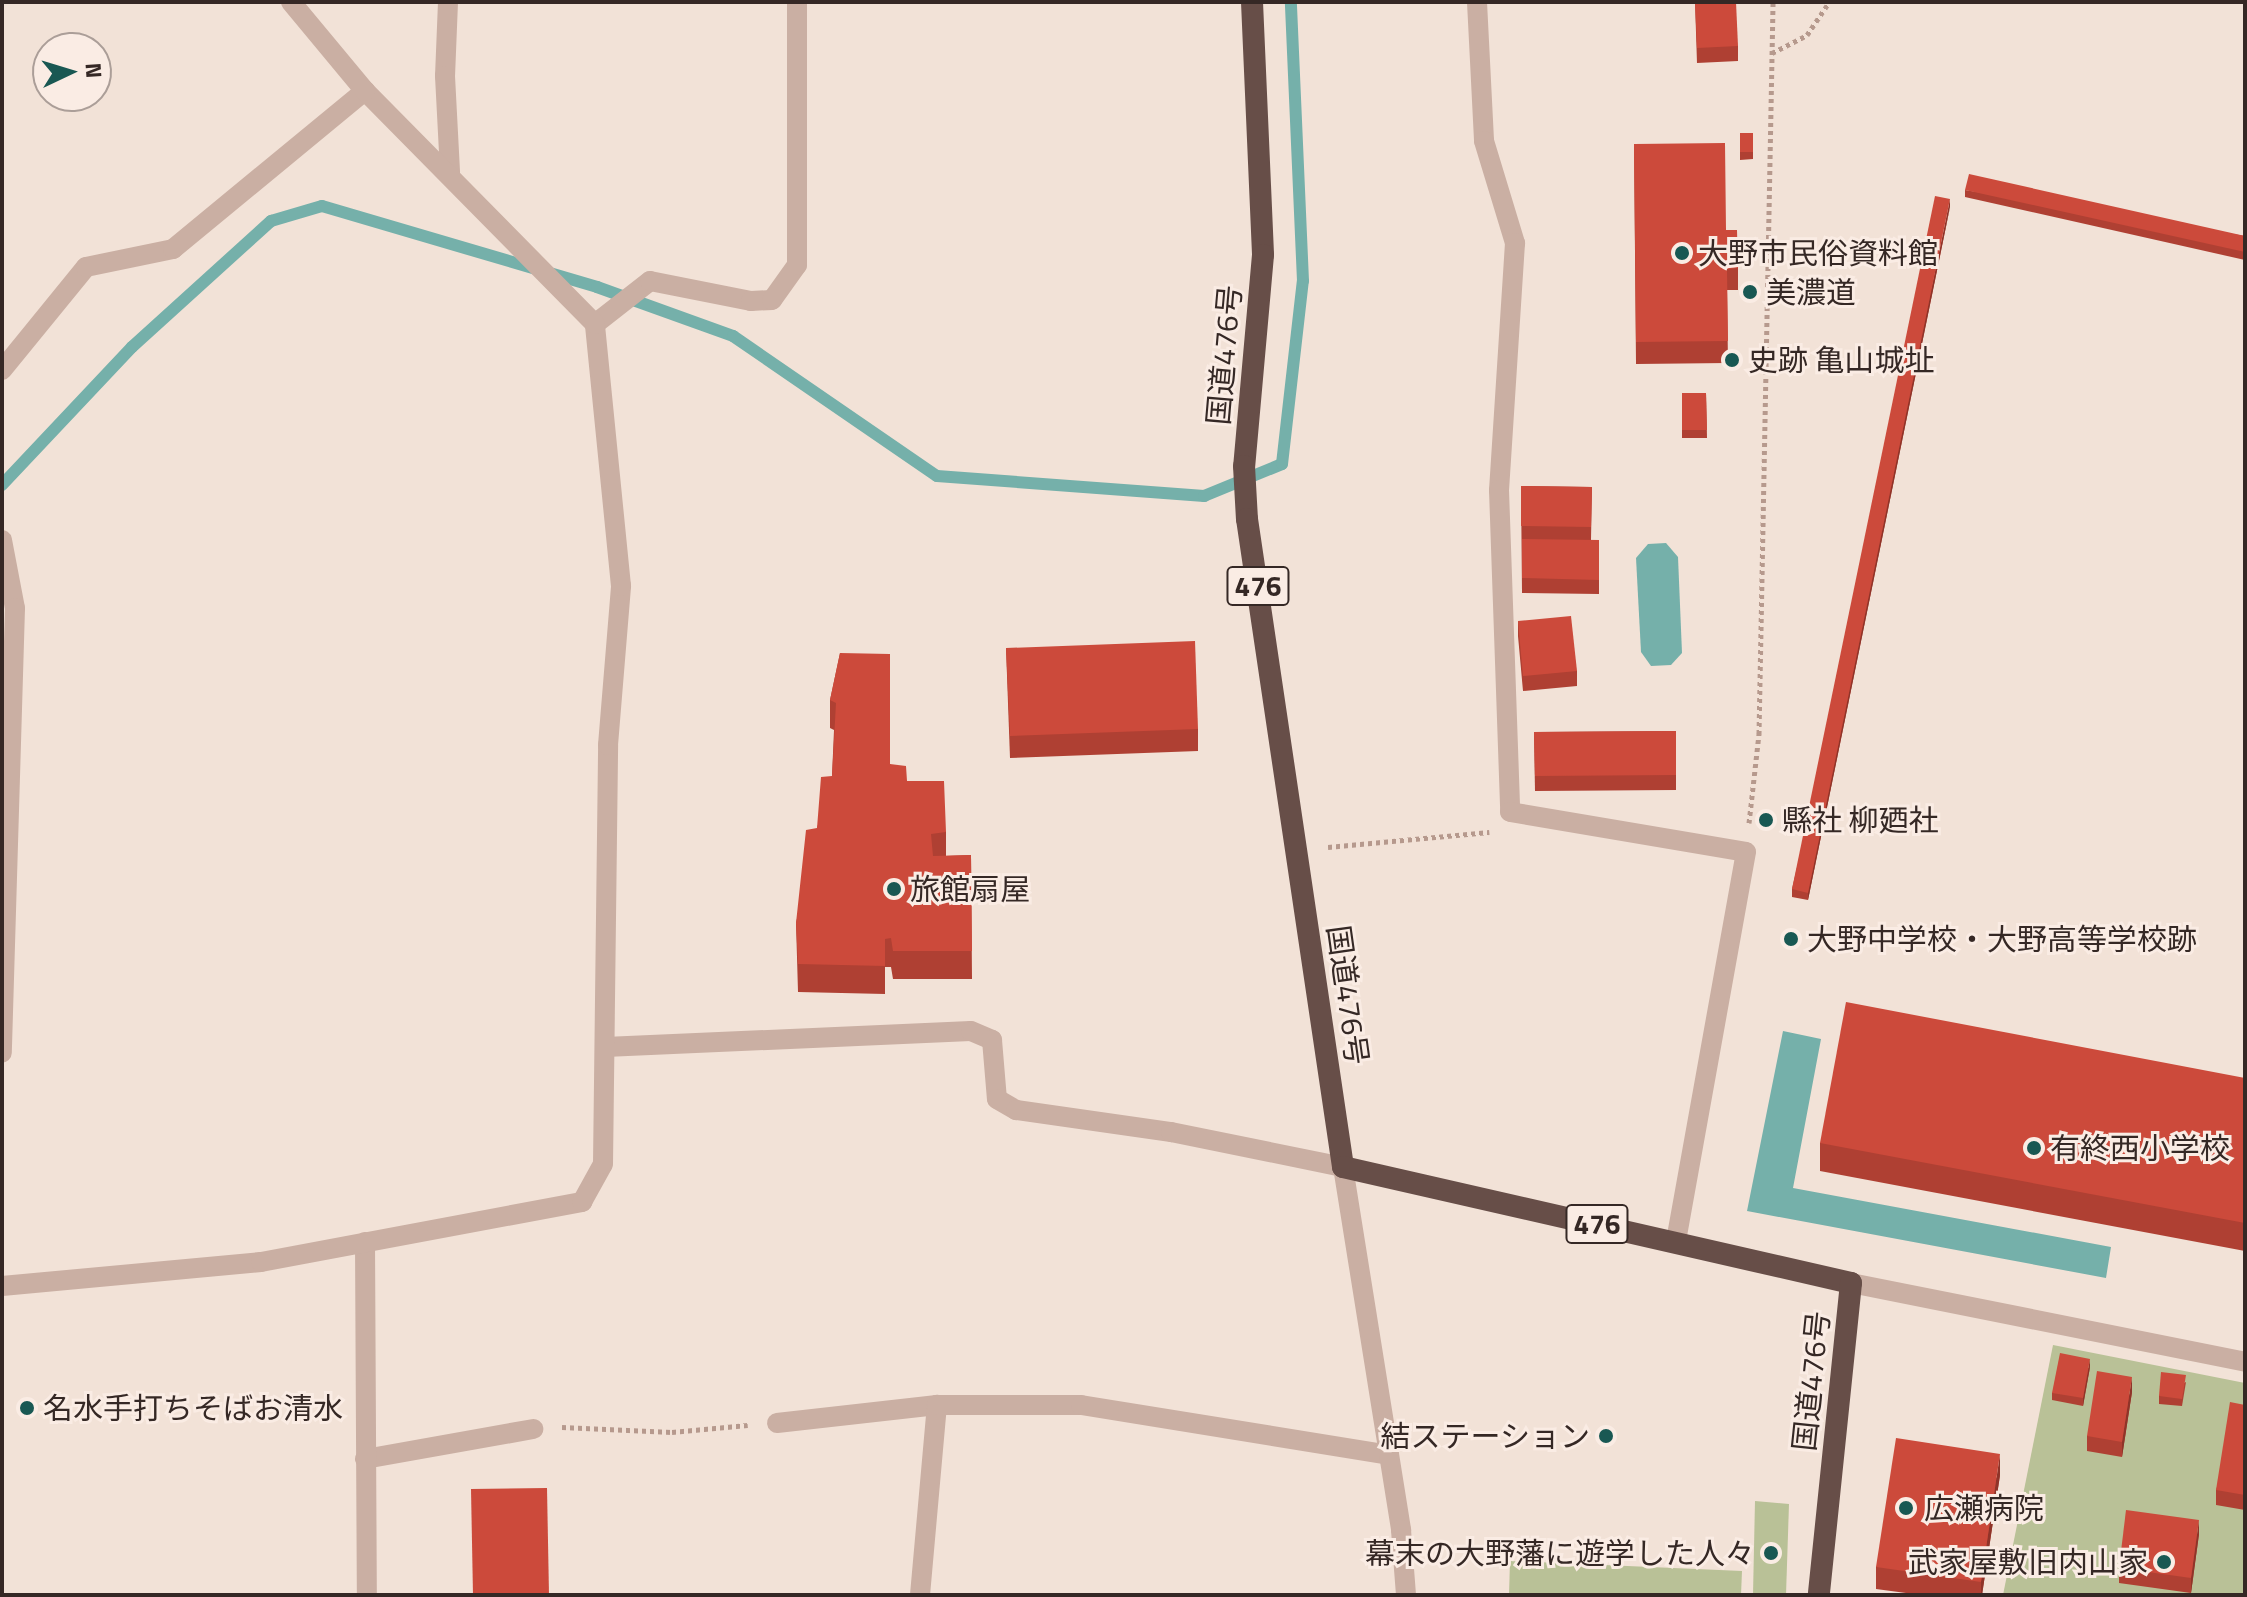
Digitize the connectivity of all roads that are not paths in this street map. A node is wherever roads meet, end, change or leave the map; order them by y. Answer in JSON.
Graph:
{"nodes":[{"id":1,"x":291,"y":2,"type":"edge"},
{"id":2,"x":448,"y":2,"type":"edge"},
{"id":3,"x":797,"y":2,"type":"edge"},
{"id":4,"x":1252,"y":2,"type":"edge"},
{"id":5,"x":1477,"y":2,"type":"edge"},
{"id":6,"x":365,"y":91,"type":"junction"},
{"id":7,"x":450,"y":173,"type":"junction"},
{"id":8,"x":595,"y":324,"type":"junction"},
{"id":9,"x":2,"y":370,"type":"edge"},
{"id":10,"x":2,"y":540,"type":"edge"},
{"id":11,"x":6,"y":924,"type":"edge"},
{"id":12,"x":605,"y":1047,"type":"junction"},
{"id":13,"x":2,"y":1053,"type":"edge"},
{"id":14,"x":1343,"y":1167,"type":"junction"},
{"id":15,"x":1676,"y":1241,"type":"junction"},
{"id":16,"x":365,"y":1242,"type":"junction"},
{"id":17,"x":1851,"y":1283,"type":"junction"},
{"id":18,"x":2,"y":1286,"type":"edge"},
{"id":19,"x":2245,"y":1362,"type":"edge"},
{"id":20,"x":937,"y":1405,"type":"junction"},
{"id":21,"x":777,"y":1423,"type":"road end"},
{"id":22,"x":533,"y":1429,"type":"road end"},
{"id":23,"x":1389,"y":1455,"type":"junction"},
{"id":24,"x":365,"y":1459,"type":"junction"},
{"id":25,"x":367,"y":1595,"type":"edge"},
{"id":26,"x":920,"y":1595,"type":"edge"},
{"id":27,"x":1406,"y":1595,"type":"edge"},
{"id":28,"x":1819,"y":1595,"type":"edge"}],
"edges":[{"from":1,"to":6,"type":"street"},
{"from":2,"to":7,"type":"street"},
{"from":3,"to":8,"type":"street"},
{"from":4,"to":14,"type":"highway","name":"国道476号","number":"476"},
{"from":5,"to":15,"type":"street"},
{"from":6,"to":7,"type":"street"},
{"from":6,"to":9,"type":"street"},
{"from":7,"to":8,"type":"street"},
{"from":8,"to":12,"type":"street"},
{"from":10,"to":11,"type":"street"},
{"from":11,"to":13,"type":"street"},
{"from":12,"to":14,"type":"street"},
{"from":12,"to":16,"type":"street"},
{"from":14,"to":15,"type":"highway","name":"国道476号","number":"476"},
{"from":14,"to":23,"type":"street"},
{"from":15,"to":17,"type":"highway","name":"国道476号","number":"476"},
{"from":16,"to":18,"type":"street"},
{"from":16,"to":24,"type":"street"},
{"from":17,"to":19,"type":"street"},
{"from":17,"to":28,"type":"highway","name":"国道476号"},
{"from":20,"to":21,"type":"street"},
{"from":20,"to":23,"type":"street"},
{"from":20,"to":26,"type":"street"},
{"from":22,"to":24,"type":"street"},
{"from":23,"to":27,"type":"street"},
{"from":24,"to":25,"type":"street"}]}
